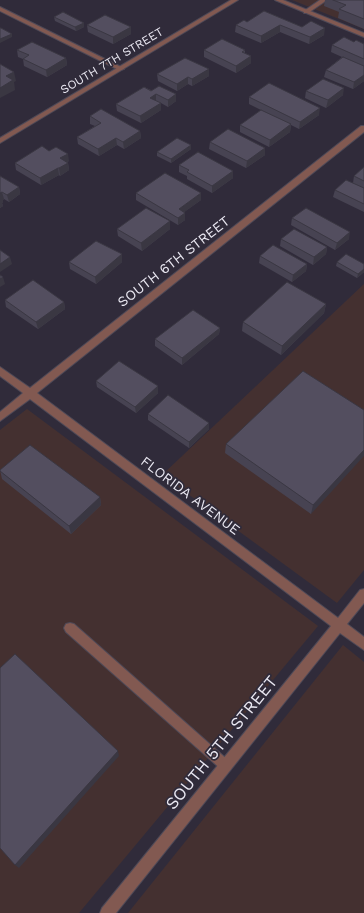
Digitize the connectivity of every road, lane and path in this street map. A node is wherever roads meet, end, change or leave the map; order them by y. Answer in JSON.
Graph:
{"nodes":[{"id":1,"x":235,"y":0,"type":"edge"},
{"id":2,"x":280,"y":0,"type":"edge"},
{"id":3,"x":324,"y":0,"type":"edge"},
{"id":4,"x":0,"y":9,"type":"edge"},
{"id":5,"x":306,"y":12,"type":"junction"},
{"id":6,"x":364,"y":35,"type":"edge"},
{"id":7,"x":121,"y":68,"type":"junction"},
{"id":8,"x":364,"y":128,"type":"edge"},
{"id":9,"x":0,"y":141,"type":"edge"},
{"id":10,"x":0,"y":370,"type":"edge"},
{"id":11,"x":30,"y":393,"type":"junction"},
{"id":12,"x":0,"y":417,"type":"edge"},
{"id":13,"x":364,"y":594,"type":"edge"},
{"id":14,"x":339,"y":625,"type":"junction"},
{"id":15,"x":70,"y":628,"type":"dead end"},
{"id":16,"x":364,"y":644,"type":"edge"},
{"id":17,"x":226,"y":766,"type":"junction"},
{"id":18,"x":107,"y":913,"type":"edge"}],
"edges":[{"from":1,"to":7,"type":"street","name":"SOUTH 7TH STREET"},
{"from":2,"to":5,"type":"street"},
{"from":3,"to":5,"type":"street"},
{"from":4,"to":7,"type":"street"},
{"from":5,"to":6,"type":"street"},
{"from":7,"to":9,"type":"street","name":"SOUTH 7TH STREET"},
{"from":8,"to":11,"type":"street","name":"SOUTH 6TH STREET"},
{"from":10,"to":11,"type":"street","name":"FLORIDA AVENUE"},
{"from":11,"to":12,"type":"street","name":"SOUTH 6TH STREET"},
{"from":11,"to":14,"type":"street","name":"FLORIDA AVENUE"},
{"from":13,"to":14,"type":"street","name":"SOUTH 5TH STREET"},
{"from":14,"to":16,"type":"street","name":"FLORIDA AVENUE"},
{"from":14,"to":17,"type":"street","name":"SOUTH 5TH STREET"},
{"from":15,"to":17,"type":"street"},
{"from":17,"to":18,"type":"street","name":"SOUTH 5TH STREET"}]}
